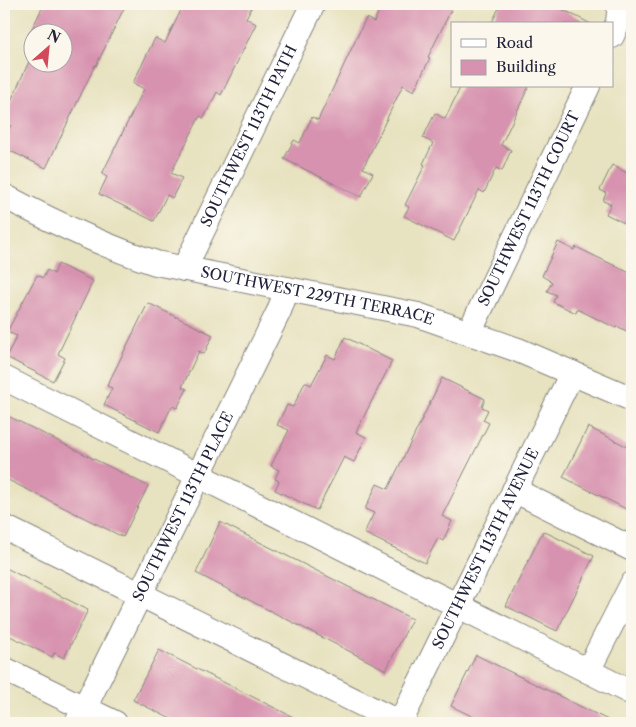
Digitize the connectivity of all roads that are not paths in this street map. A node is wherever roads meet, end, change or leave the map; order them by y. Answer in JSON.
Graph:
{"nodes":[{"id":1,"x":313,"y":4,"type":"edge"},
{"id":2,"x":620,"y":4,"type":"edge"},
{"id":3,"x":614,"y":31,"type":"edge"},
{"id":4,"x":587,"y":88,"type":"edge"},
{"id":5,"x":6,"y":202,"type":"edge"},
{"id":6,"x":184,"y":269,"type":"junction"},
{"id":7,"x":287,"y":289,"type":"junction"},
{"id":8,"x":469,"y":333,"type":"junction"},
{"id":9,"x":572,"y":373,"type":"junction"},
{"id":10,"x":4,"y":378,"type":"edge"},
{"id":11,"x":632,"y":399,"type":"edge"},
{"id":12,"x":198,"y":475,"type":"junction"},
{"id":13,"x":514,"y":490,"type":"junction"},
{"id":14,"x":4,"y":527,"type":"edge"},
{"id":15,"x":632,"y":549,"type":"edge"},
{"id":16,"x":632,"y":584,"type":"edge"},
{"id":17,"x":140,"y":594,"type":"junction"},
{"id":18,"x":458,"y":606,"type":"junction"},
{"id":19,"x":4,"y":669,"type":"edge"},
{"id":20,"x":588,"y":670,"type":"junction"},
{"id":21,"x":632,"y":693,"type":"edge"},
{"id":22,"x":80,"y":716,"type":"edge"},
{"id":23,"x":115,"y":723,"type":"edge"},
{"id":24,"x":400,"y":723,"type":"edge"}],
"edges":[{"from":1,"to":6,"type":"street","name":"SOUTHWEST 113TH PATH"},
{"from":2,"to":3,"type":"street"},
{"from":4,"to":8,"type":"street","name":"SOUTHWEST 113TH COURT"},
{"from":5,"to":6,"type":"street","name":"SOUTHWEST 229TH TERRACE"},
{"from":6,"to":7,"type":"street","name":"SOUTHWEST 229TH TERRACE"},
{"from":7,"to":8,"type":"street","name":"SOUTHWEST 229TH TERRACE"},
{"from":7,"to":12,"type":"street","name":"SOUTHWEST 113TH PLACE"},
{"from":8,"to":9,"type":"street","name":"SOUTHWEST 229TH TERRACE"},
{"from":9,"to":11,"type":"street","name":"SOUTHWEST 229TH TERRACE"},
{"from":9,"to":13,"type":"street","name":"SOUTHWEST 113TH AVENUE"},
{"from":10,"to":12,"type":"street"},
{"from":12,"to":17,"type":"street","name":"SOUTHWEST 113TH PLACE"},
{"from":12,"to":18,"type":"street"},
{"from":13,"to":15,"type":"street"},
{"from":13,"to":18,"type":"street","name":"SOUTHWEST 113TH AVENUE"},
{"from":14,"to":17,"type":"street"},
{"from":16,"to":20,"type":"street"},
{"from":17,"to":22,"type":"street","name":"SOUTHWEST 113TH PLACE"},
{"from":17,"to":24,"type":"street"},
{"from":18,"to":20,"type":"street"},
{"from":18,"to":24,"type":"street","name":"SOUTHWEST 113TH AVENUE"},
{"from":19,"to":22,"type":"street"},
{"from":20,"to":21,"type":"street"},
{"from":22,"to":23,"type":"street"}]}
